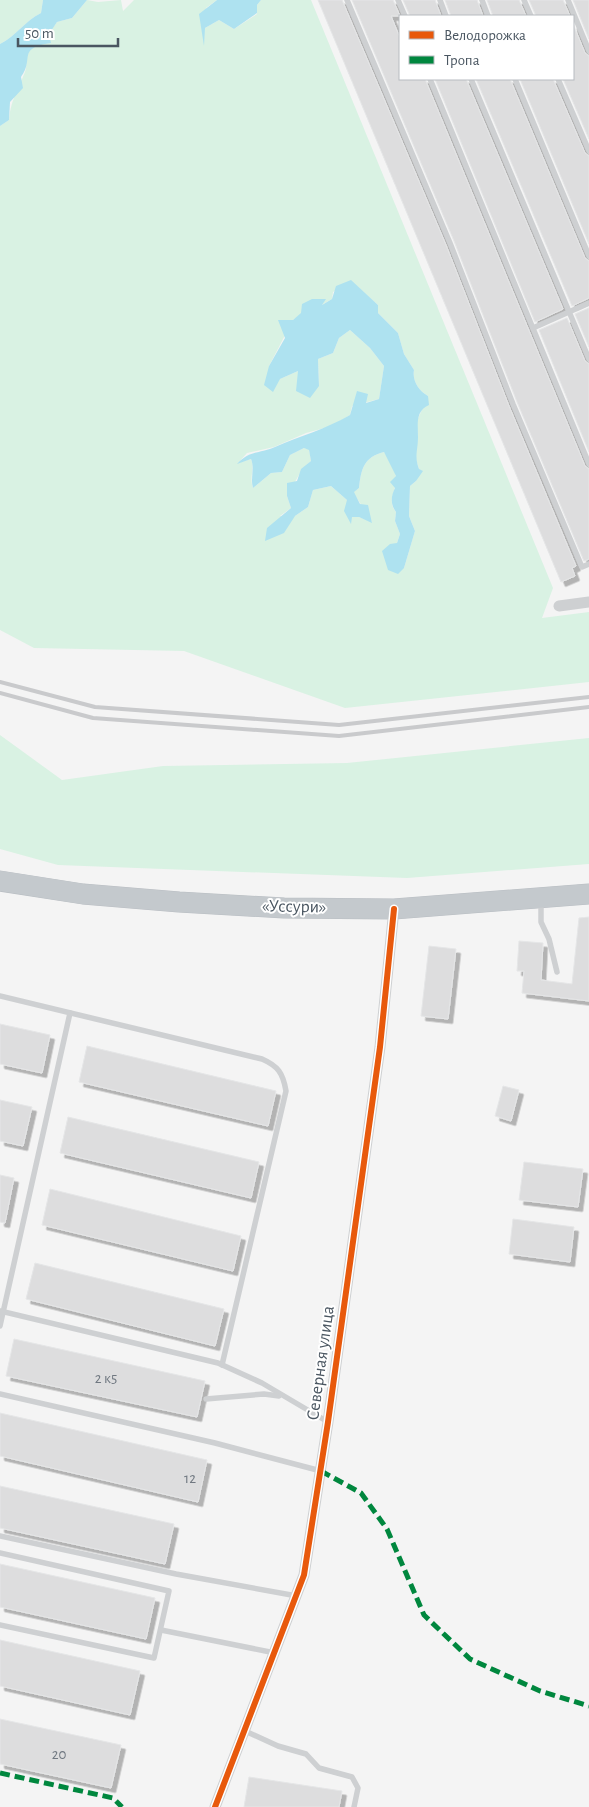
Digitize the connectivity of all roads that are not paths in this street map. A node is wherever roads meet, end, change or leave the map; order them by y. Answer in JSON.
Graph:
{"nodes":[{"id":1,"x":347,"y":0,"type":"edge"},
{"id":2,"x":398,"y":0,"type":"edge"},
{"id":3,"x":440,"y":0,"type":"edge"},
{"id":4,"x":482,"y":0,"type":"edge"},
{"id":5,"x":524,"y":0,"type":"edge"},
{"id":6,"x":568,"y":0,"type":"edge"},
{"id":7,"x":405,"y":15,"type":"edge"},
{"id":8,"x":446,"y":15,"type":"edge"},
{"id":9,"x":488,"y":15,"type":"edge"},
{"id":10,"x":531,"y":15,"type":"edge"},
{"id":11,"x":589,"y":51,"type":"edge"},
{"id":12,"x":430,"y":80,"type":"edge"},
{"id":13,"x":472,"y":80,"type":"edge"},
{"id":14,"x":515,"y":80,"type":"edge"},
{"id":15,"x":558,"y":80,"type":"edge"},
{"id":16,"x":589,"y":151,"type":"edge"},
{"id":17,"x":589,"y":256,"type":"edge"},
{"id":18,"x":589,"y":303,"type":"edge"},
{"id":19,"x":570,"y":311,"type":"junction"},
{"id":20,"x":533,"y":328,"type":"junction"},
{"id":21,"x":589,"y":359,"type":"edge"},
{"id":22,"x":589,"y":464,"type":"edge"},
{"id":23,"x":589,"y":564,"type":"edge"},
{"id":24,"x":589,"y":602,"type":"edge"},
{"id":25,"x":560,"y":606,"type":"dead end"},
{"id":26,"x":0,"y":881,"type":"edge"},
{"id":27,"x":589,"y":894,"type":"edge"},
{"id":28,"x":542,"y":897,"type":"junction"},
{"id":29,"x":394,"y":909,"type":"junction"},
{"id":30,"x":557,"y":972,"type":"dead end"},
{"id":31,"x":0,"y":996,"type":"edge"},
{"id":32,"x":70,"y":1013,"type":"junction"},
{"id":33,"x":2,"y":1311,"type":"edge"},
{"id":34,"x":0,"y":1326,"type":"edge"},
{"id":35,"x":222,"y":1365,"type":"junction"},
{"id":36,"x":0,"y":1394,"type":"edge"},
{"id":37,"x":281,"y":1396,"type":"junction"},
{"id":38,"x":206,"y":1399,"type":"dead end"},
{"id":39,"x":328,"y":1422,"type":"junction"},
{"id":40,"x":321,"y":1471,"type":"junction"},
{"id":41,"x":0,"y":1536,"type":"edge"},
{"id":42,"x":0,"y":1553,"type":"edge"},
{"id":43,"x":298,"y":1596,"type":"junction"},
{"id":44,"x":0,"y":1625,"type":"edge"},
{"id":45,"x":161,"y":1630,"type":"junction"},
{"id":46,"x":276,"y":1653,"type":"junction"},
{"id":47,"x":245,"y":1730,"type":"junction"},
{"id":48,"x":215,"y":1807,"type":"edge"},
{"id":49,"x":354,"y":1807,"type":"edge"}],
"edges":[{"from":1,"to":23,"type":"lane"},
{"from":2,"to":7,"type":"lane"},
{"from":3,"to":8,"type":"lane"},
{"from":4,"to":9,"type":"lane"},
{"from":5,"to":10,"type":"lane"},
{"from":6,"to":11,"type":"lane"},
{"from":12,"to":20,"type":"lane"},
{"from":13,"to":19,"type":"lane"},
{"from":14,"to":17,"type":"lane"},
{"from":15,"to":16,"type":"lane"},
{"from":18,"to":19,"type":"lane"},
{"from":19,"to":20,"type":"lane"},
{"from":19,"to":21,"type":"lane"},
{"from":20,"to":22,"type":"lane"},
{"from":24,"to":25,"type":"street"},
{"from":26,"to":29,"type":"highway","name":"«Уссури»"},
{"from":27,"to":28,"type":"highway","name":"«Уссури»"},
{"from":28,"to":29,"type":"highway","name":"«Уссури»"},
{"from":28,"to":30,"type":"lane"},
{"from":29,"to":39,"type":"street","name":"Северная улица"},
{"from":31,"to":32,"type":"lane"},
{"from":32,"to":33,"type":"lane"},
{"from":32,"to":35,"type":"lane"},
{"from":33,"to":34,"type":"lane"},
{"from":33,"to":35,"type":"lane"},
{"from":35,"to":37,"type":"lane"},
{"from":36,"to":40,"type":"lane"},
{"from":37,"to":38,"type":"lane"},
{"from":37,"to":39,"type":"lane"},
{"from":39,"to":40,"type":"street","name":"Северная улица"},
{"from":40,"to":43,"type":"street","name":"Северная улица"},
{"from":41,"to":43,"type":"lane"},
{"from":42,"to":45,"type":"lane"},
{"from":43,"to":46,"type":"street","name":"Северная улица"},
{"from":44,"to":45,"type":"lane"},
{"from":45,"to":46,"type":"lane"},
{"from":46,"to":47,"type":"street","name":"Северная улица"},
{"from":47,"to":48,"type":"street","name":"Северная улица"},
{"from":47,"to":49,"type":"lane"}]}
